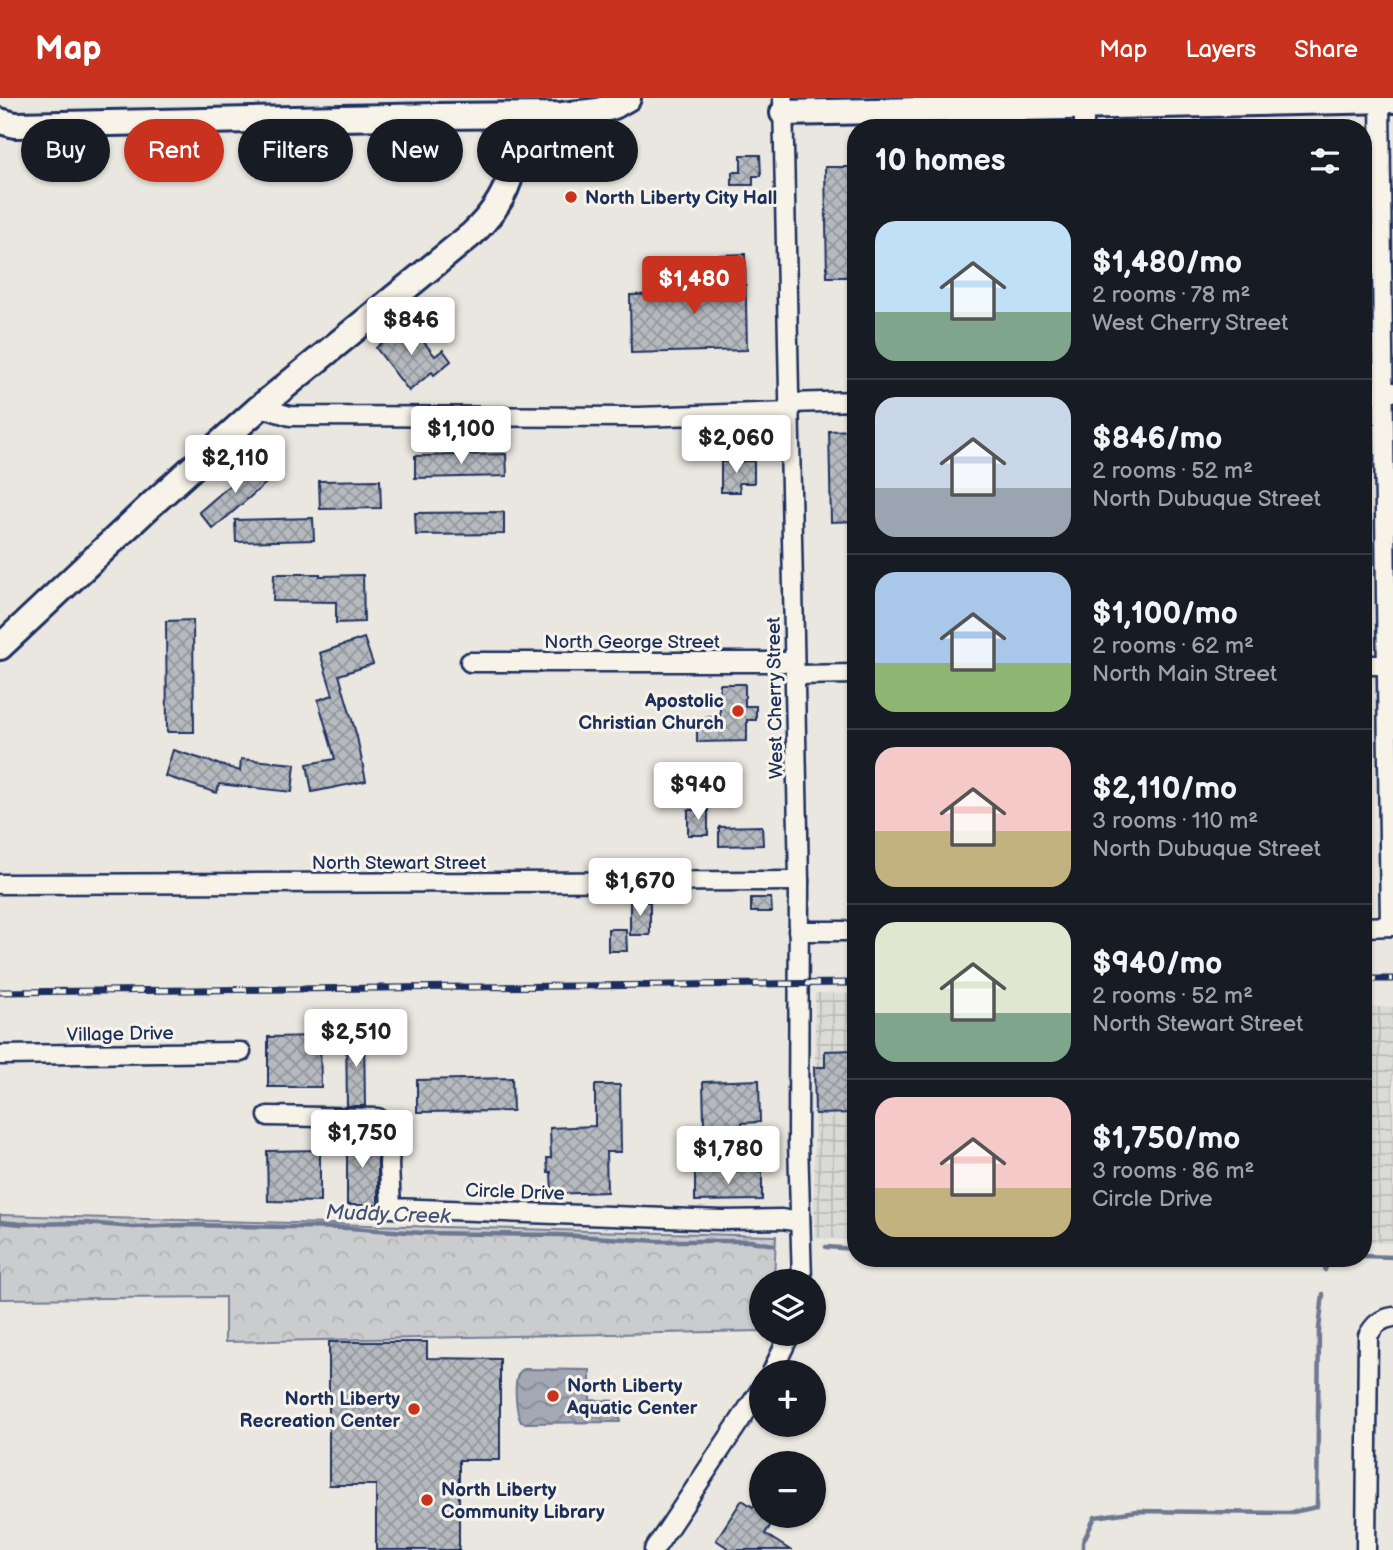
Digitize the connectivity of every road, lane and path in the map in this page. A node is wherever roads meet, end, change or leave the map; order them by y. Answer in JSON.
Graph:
{"nodes":[{"id":1,"x":628,"y":98,"type":"edge"},
{"id":2,"x":1386,"y":100,"type":"edge"},
{"id":3,"x":1269,"y":101,"type":"edge"},
{"id":4,"x":783,"y":106,"type":"edge"},
{"id":5,"x":518,"y":116,"type":"junction"},
{"id":6,"x":1084,"y":117,"type":"edge"},
{"id":7,"x":5,"y":126,"type":"edge"},
{"id":8,"x":1388,"y":392,"type":"edge"},
{"id":9,"x":847,"y":402,"type":"edge"},
{"id":10,"x":260,"y":407,"type":"junction"},
{"id":11,"x":790,"y":408,"type":"junction"},
{"id":12,"x":0,"y":647,"type":"edge"},
{"id":13,"x":470,"y":662,"type":"dead end"},
{"id":14,"x":1372,"y":665,"type":"edge"},
{"id":15,"x":1390,"y":665,"type":"edge"},
{"id":16,"x":795,"y":668,"type":"junction"},
{"id":17,"x":847,"y":673,"type":"edge"},
{"id":18,"x":799,"y":881,"type":"junction"},
{"id":19,"x":0,"y":884,"type":"edge"},
{"id":20,"x":1392,"y":926,"type":"edge"},
{"id":21,"x":1372,"y":927,"type":"edge"},
{"id":22,"x":798,"y":931,"type":"junction"},
{"id":23,"x":847,"y":931,"type":"edge"},
{"id":24,"x":241,"y":1052,"type":"dead end"},
{"id":25,"x":0,"y":1055,"type":"edge"},
{"id":26,"x":268,"y":1116,"type":"dead end"},
{"id":27,"x":800,"y":1222,"type":"junction"},
{"id":28,"x":802,"y":1269,"type":"edge"},
{"id":29,"x":1393,"y":1317,"type":"edge"},
{"id":30,"x":749,"y":1407,"type":"edge"},
{"id":31,"x":654,"y":1550,"type":"edge"},
{"id":32,"x":1366,"y":1550,"type":"edge"}],
"edges":[{"from":1,"to":5,"type":"street"},
{"from":2,"to":3,"type":"street"},
{"from":2,"to":8,"type":"street"},
{"from":3,"to":6,"type":"street"},
{"from":4,"to":6,"type":"street"},
{"from":4,"to":11,"type":"street","name":"West Cherry Street"},
{"from":5,"to":7,"type":"street"},
{"from":5,"to":10,"type":"street"},
{"from":8,"to":15,"type":"street"},
{"from":9,"to":11,"type":"street"},
{"from":10,"to":11,"type":"street"},
{"from":10,"to":12,"type":"street"},
{"from":11,"to":16,"type":"street","name":"West Cherry Street"},
{"from":13,"to":16,"type":"street","name":"North George Street"},
{"from":14,"to":15,"type":"street"},
{"from":15,"to":20,"type":"street"},
{"from":16,"to":17,"type":"street","name":"North George Street"},
{"from":16,"to":18,"type":"street","name":"West Cherry Street"},
{"from":18,"to":19,"type":"street","name":"North Stewart Street"},
{"from":18,"to":22,"type":"street","name":"West Cherry Street"},
{"from":20,"to":21,"type":"street"},
{"from":22,"to":23,"type":"street"},
{"from":22,"to":27,"type":"street","name":"West Cherry Street"},
{"from":24,"to":25,"type":"street","name":"Village Drive"},
{"from":26,"to":27,"type":"street","name":"Circle Drive"},
{"from":27,"to":28,"type":"street","name":"West Cherry Street"},
{"from":29,"to":32,"type":"street"},
{"from":30,"to":31,"type":"street"}]}
